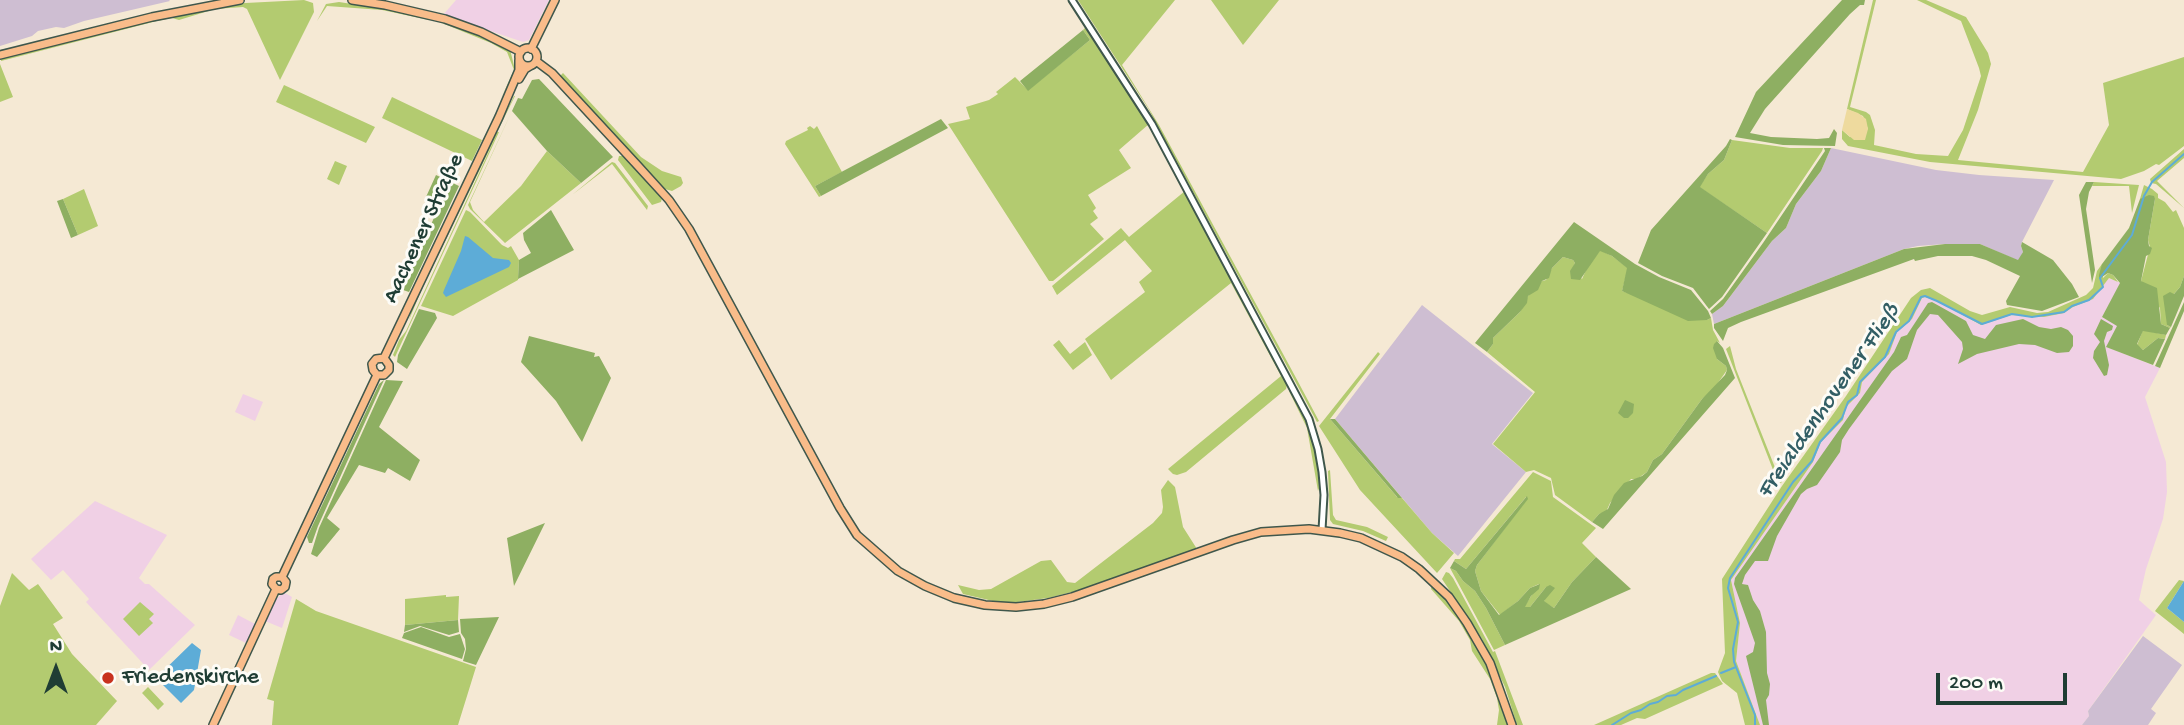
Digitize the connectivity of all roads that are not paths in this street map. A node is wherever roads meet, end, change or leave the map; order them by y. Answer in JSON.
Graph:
{"nodes":[{"id":1,"x":240,"y":0,"type":"edge"},
{"id":2,"x":352,"y":0,"type":"edge"},
{"id":3,"x":555,"y":0,"type":"edge"},
{"id":4,"x":1072,"y":0,"type":"edge"},
{"id":5,"x":531,"y":49,"type":"junction"},
{"id":6,"x":0,"y":55,"type":"edge"},
{"id":7,"x":520,"y":56,"type":"junction"},
{"id":8,"x":533,"y":63,"type":"junction"},
{"id":9,"x":499,"y":117,"type":"junction"},
{"id":10,"x":384,"y":358,"type":"junction"},
{"id":11,"x":377,"y":375,"type":"junction"},
{"id":12,"x":1322,"y":530,"type":"junction"},
{"id":13,"x":213,"y":725,"type":"edge"},
{"id":14,"x":1512,"y":725,"type":"edge"}],
"edges":[{"from":1,"to":6,"type":"main road"},
{"from":2,"to":7,"type":"main road"},
{"from":3,"to":5,"type":"main road"},
{"from":4,"to":12,"type":"street"},
{"from":5,"to":7,"type":"main road"},
{"from":5,"to":8,"type":"main road"},
{"from":7,"to":8,"type":"main road"},
{"from":7,"to":9,"type":"main road","name":"Aachener Straße"},
{"from":8,"to":9,"type":"main road","name":"Aachener Straße"},
{"from":8,"to":12,"type":"main road"},
{"from":9,"to":10,"type":"main road","name":"Aachener Straße"},
{"from":10,"to":11,"type":"main road"},
{"from":10,"to":11,"type":"main road"},
{"from":11,"to":13,"type":"main road"},
{"from":12,"to":14,"type":"main road"}]}
